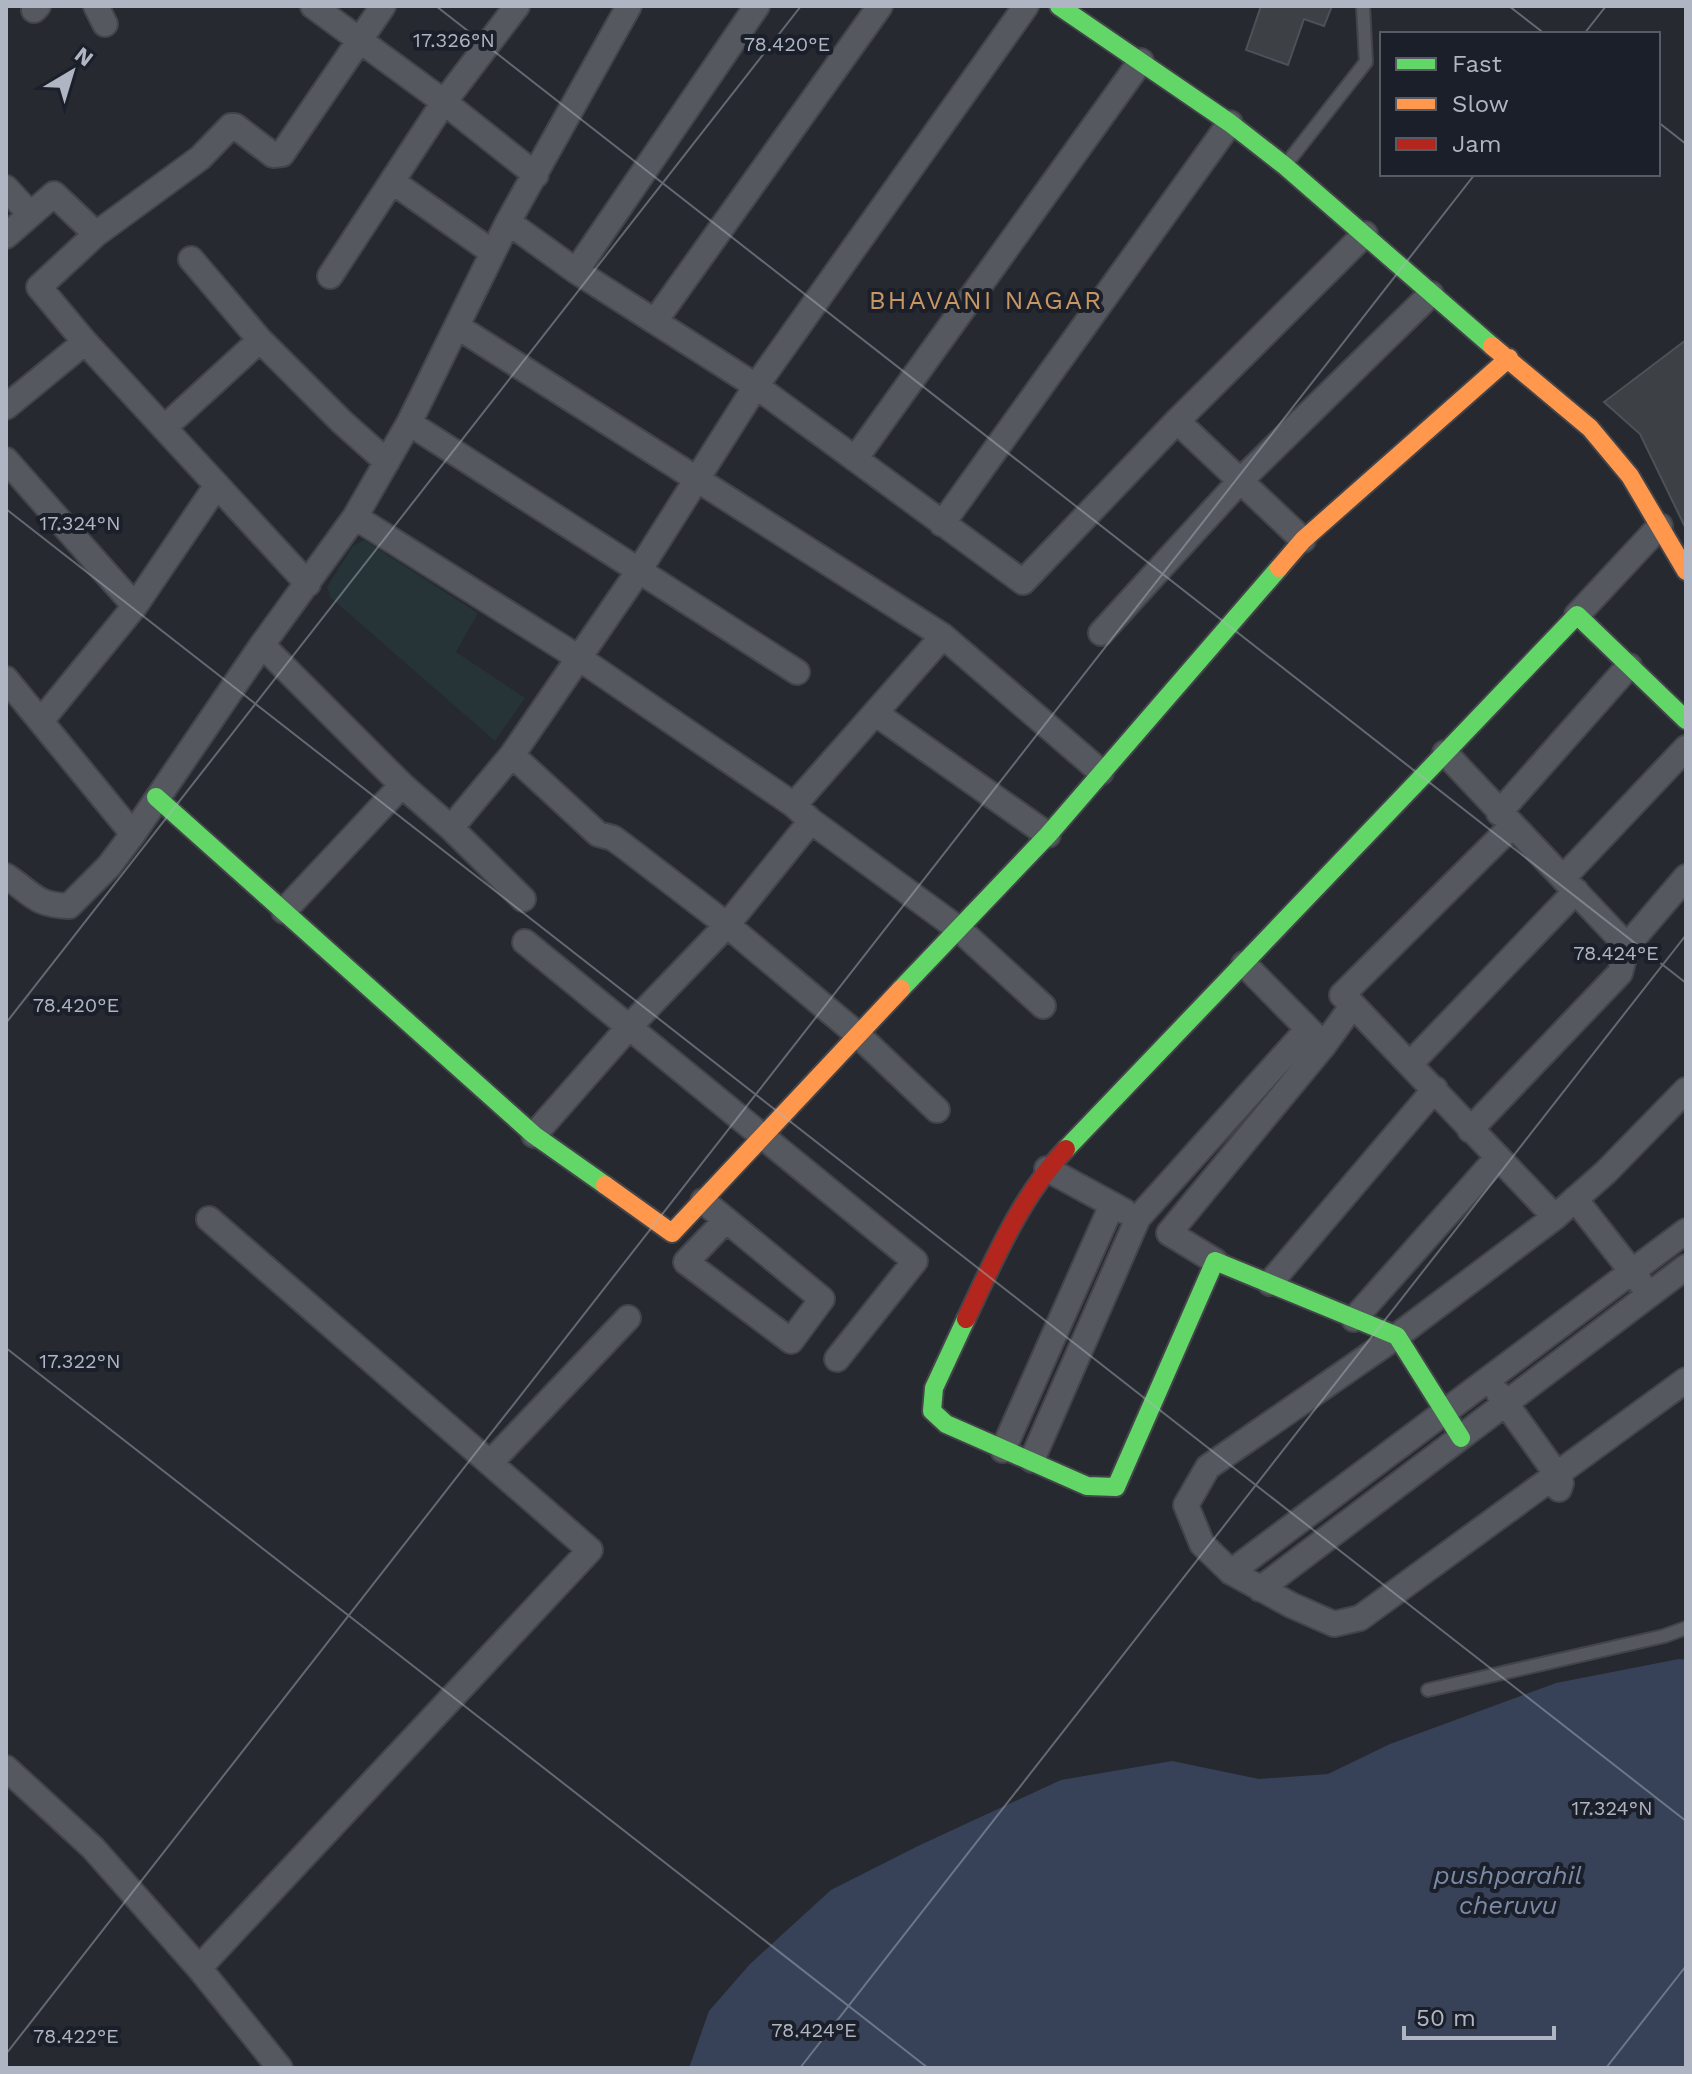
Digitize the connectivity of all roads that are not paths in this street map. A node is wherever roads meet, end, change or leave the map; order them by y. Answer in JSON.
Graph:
{"nodes":[{"id":1,"x":313,"y":6,"type":"edge"},
{"id":2,"x":383,"y":6,"type":"edge"},
{"id":3,"x":517,"y":6,"type":"edge"},
{"id":4,"x":629,"y":6,"type":"edge"},
{"id":5,"x":757,"y":6,"type":"edge"},
{"id":6,"x":880,"y":6,"type":"edge"},
{"id":7,"x":1026,"y":6,"type":"edge"},
{"id":8,"x":1059,"y":6,"type":"edge"},
{"id":9,"x":1363,"y":6,"type":"edge"},
{"id":10,"x":361,"y":40,"type":"junction"},
{"id":11,"x":1141,"y":61,"type":"junction"},
{"id":12,"x":444,"y":102,"type":"junction"},
{"id":13,"x":1230,"y":123,"type":"junction"},
{"id":14,"x":1285,"y":166,"type":"junction"},
{"id":15,"x":536,"y":175,"type":"junction"},
{"id":16,"x":393,"y":182,"type":"junction"},
{"id":17,"x":6,"y":188,"type":"edge"},
{"id":18,"x":30,"y":214,"type":"junction"},
{"id":19,"x":508,"y":222,"type":"junction"},
{"id":20,"x":96,"y":234,"type":"junction"},
{"id":21,"x":1365,"y":234,"type":"junction"},
{"id":22,"x":6,"y":236,"type":"edge"},
{"id":23,"x":492,"y":252,"type":"junction"},
{"id":24,"x":191,"y":259,"type":"dead end"},
{"id":25,"x":576,"y":271,"type":"junction"},
{"id":26,"x":330,"y":276,"type":"dead end"},
{"id":27,"x":1431,"y":294,"type":"junction"},
{"id":28,"x":655,"y":321,"type":"junction"},
{"id":29,"x":458,"y":327,"type":"junction"},
{"id":30,"x":260,"y":340,"type":"junction"},
{"id":31,"x":85,"y":342,"type":"junction"},
{"id":32,"x":1509,"y":358,"type":"junction"},
{"id":33,"x":756,"y":386,"type":"junction"},
{"id":34,"x":6,"y":407,"type":"edge"},
{"id":35,"x":1177,"y":421,"type":"junction"},
{"id":36,"x":409,"y":423,"type":"junction"},
{"id":37,"x":164,"y":428,"type":"junction"},
{"id":38,"x":855,"y":459,"type":"junction"},
{"id":39,"x":6,"y":460,"type":"edge"},
{"id":40,"x":387,"y":462,"type":"junction"},
{"id":41,"x":698,"y":478,"type":"junction"},
{"id":42,"x":1240,"y":481,"type":"junction"},
{"id":43,"x":217,"y":485,"type":"junction"},
{"id":44,"x":355,"y":517,"type":"junction"},
{"id":45,"x":942,"y":524,"type":"junction"},
{"id":46,"x":1660,"y":526,"type":"junction"},
{"id":47,"x":1303,"y":540,"type":"junction"},
{"id":48,"x":1686,"y":571,"type":"edge"},
{"id":49,"x":638,"y":572,"type":"junction"},
{"id":50,"x":308,"y":584,"type":"junction"},
{"id":51,"x":135,"y":606,"type":"junction"},
{"id":52,"x":1577,"y":615,"type":"junction"},
{"id":53,"x":1101,"y":633,"type":"dead end"},
{"id":54,"x":943,"y":636,"type":"junction"},
{"id":55,"x":262,"y":645,"type":"junction"},
{"id":56,"x":579,"y":658,"type":"junction"},
{"id":57,"x":1629,"y":666,"type":"junction"},
{"id":58,"x":797,"y":672,"type":"dead end"},
{"id":59,"x":6,"y":679,"type":"edge"},
{"id":60,"x":875,"y":713,"type":"junction"},
{"id":61,"x":1686,"y":720,"type":"edge"},
{"id":62,"x":41,"y":721,"type":"junction"},
{"id":63,"x":1686,"y":748,"type":"edge"},
{"id":64,"x":1445,"y":753,"type":"junction"},
{"id":65,"x":512,"y":755,"type":"junction"},
{"id":66,"x":1101,"y":772,"type":"junction"},
{"id":67,"x":402,"y":785,"type":"junction"},
{"id":68,"x":156,"y":797,"type":"junction"},
{"id":69,"x":802,"y":813,"type":"junction"},
{"id":70,"x":1506,"y":820,"type":"junction"},
{"id":71,"x":451,"y":828,"type":"junction"},
{"id":72,"x":133,"y":834,"type":"junction"},
{"id":73,"x":1048,"y":835,"type":"junction"},
{"id":74,"x":6,"y":876,"type":"edge"},
{"id":75,"x":1686,"y":877,"type":"edge"},
{"id":76,"x":1570,"y":884,"type":"junction"},
{"id":77,"x":523,"y":899,"type":"dead end"},
{"id":78,"x":284,"y":911,"type":"junction"},
{"id":79,"x":727,"y":925,"type":"junction"},
{"id":80,"x":960,"y":930,"type":"junction"},
{"id":81,"x":525,"y":942,"type":"dead end"},
{"id":82,"x":1627,"y":946,"type":"junction"},
{"id":83,"x":1244,"y":964,"type":"junction"},
{"id":84,"x":1215,"y":993,"type":"junction"},
{"id":85,"x":1353,"y":1005,"type":"junction"},
{"id":86,"x":1043,"y":1006,"type":"dead end"},
{"id":87,"x":629,"y":1027,"type":"junction"},
{"id":88,"x":857,"y":1034,"type":"junction"},
{"id":89,"x":1316,"y":1037,"type":"junction"},
{"id":90,"x":1149,"y":1042,"type":"dead end"},
{"id":91,"x":1410,"y":1064,"type":"junction"},
{"id":92,"x":1435,"y":1089,"type":"junction"},
{"id":93,"x":1686,"y":1090,"type":"edge"},
{"id":94,"x":937,"y":1110,"type":"dead end"},
{"id":95,"x":1470,"y":1130,"type":"junction"},
{"id":96,"x":534,"y":1135,"type":"junction"},
{"id":97,"x":763,"y":1138,"type":"junction"},
{"id":98,"x":1498,"y":1157,"type":"junction"},
{"id":99,"x":1047,"y":1169,"type":"junction"},
{"id":100,"x":1575,"y":1199,"type":"junction"},
{"id":101,"x":703,"y":1201,"type":"junction"},
{"id":102,"x":1112,"y":1205,"type":"junction"},
{"id":103,"x":1555,"y":1217,"type":"junction"},
{"id":104,"x":1138,"y":1218,"type":"junction"},
{"id":105,"x":209,"y":1219,"type":"dead end"},
{"id":106,"x":726,"y":1220,"type":"junction"},
{"id":107,"x":1686,"y":1231,"type":"edge"},
{"id":108,"x":1169,"y":1233,"type":"junction"},
{"id":109,"x":1215,"y":1261,"type":"junction"},
{"id":110,"x":1686,"y":1267,"type":"edge"},
{"id":111,"x":1632,"y":1272,"type":"junction"},
{"id":112,"x":1270,"y":1283,"type":"junction"},
{"id":113,"x":1650,"y":1295,"type":"junction"},
{"id":114,"x":1208,"y":1312,"type":"dead end"},
{"id":115,"x":628,"y":1318,"type":"dead end"},
{"id":116,"x":1354,"y":1319,"type":"junction"},
{"id":117,"x":1397,"y":1336,"type":"junction"},
{"id":118,"x":837,"y":1359,"type":"dead end"},
{"id":119,"x":1167,"y":1373,"type":"junction"},
{"id":120,"x":1488,"y":1379,"type":"junction"},
{"id":121,"x":1686,"y":1380,"type":"edge"},
{"id":122,"x":1507,"y":1405,"type":"junction"},
{"id":123,"x":1445,"y":1412,"type":"junction"},
{"id":124,"x":1461,"y":1438,"type":"junction"},
{"id":125,"x":1003,"y":1450,"type":"junction"},
{"id":126,"x":1032,"y":1460,"type":"junction"},
{"id":127,"x":490,"y":1463,"type":"junction"},
{"id":128,"x":1558,"y":1476,"type":"junction"},
{"id":129,"x":1493,"y":1539,"type":"dead end"},
{"id":130,"x":1231,"y":1572,"type":"junction"},
{"id":131,"x":1260,"y":1589,"type":"junction"},
{"id":132,"x":1686,"y":1628,"type":"edge"},
{"id":133,"x":1428,"y":1690,"type":"dead end"},
{"id":134,"x":6,"y":1768,"type":"edge"},
{"id":135,"x":199,"y":1968,"type":"junction"},
{"id":136,"x":280,"y":2068,"type":"edge"}],
"edges":[{"from":1,"to":10,"type":"street"},
{"from":2,"to":10,"type":"street"},
{"from":3,"to":12,"type":"street"},
{"from":4,"to":15,"type":"street"},
{"from":5,"to":25,"type":"street"},
{"from":6,"to":28,"type":"street"},
{"from":7,"to":33,"type":"street"},
{"from":8,"to":11,"type":"street"},
{"from":9,"to":14,"type":"lane"},
{"from":10,"to":12,"type":"street"},
{"from":10,"to":20,"type":"street"},
{"from":11,"to":13,"type":"street"},
{"from":11,"to":38,"type":"street"},
{"from":12,"to":15,"type":"street"},
{"from":12,"to":16,"type":"street"},
{"from":13,"to":14,"type":"street"},
{"from":13,"to":45,"type":"street"},
{"from":14,"to":21,"type":"street"},
{"from":15,"to":19,"type":"street"},
{"from":16,"to":23,"type":"street"},
{"from":16,"to":26,"type":"street"},
{"from":17,"to":18,"type":"street"},
{"from":18,"to":20,"type":"street"},
{"from":18,"to":22,"type":"street"},
{"from":19,"to":23,"type":"street"},
{"from":19,"to":25,"type":"street"},
{"from":20,"to":31,"type":"street"},
{"from":21,"to":27,"type":"street"},
{"from":21,"to":35,"type":"street"},
{"from":23,"to":29,"type":"street"},
{"from":24,"to":30,"type":"street"},
{"from":25,"to":28,"type":"street"},
{"from":27,"to":32,"type":"street"},
{"from":27,"to":42,"type":"street"},
{"from":28,"to":33,"type":"street"},
{"from":29,"to":36,"type":"street"},
{"from":29,"to":41,"type":"street"},
{"from":30,"to":37,"type":"street"},
{"from":30,"to":40,"type":"street"},
{"from":31,"to":34,"type":"street"},
{"from":31,"to":37,"type":"street"},
{"from":32,"to":46,"type":"street"},
{"from":32,"to":47,"type":"street"},
{"from":33,"to":38,"type":"street"},
{"from":33,"to":41,"type":"street"},
{"from":35,"to":42,"type":"street"},
{"from":35,"to":45,"type":"street"},
{"from":36,"to":40,"type":"street"},
{"from":36,"to":49,"type":"street"},
{"from":37,"to":43,"type":"street"},
{"from":38,"to":45,"type":"street"},
{"from":39,"to":51,"type":"street"},
{"from":40,"to":44,"type":"street"},
{"from":41,"to":49,"type":"street"},
{"from":41,"to":54,"type":"street"},
{"from":42,"to":47,"type":"street"},
{"from":42,"to":53,"type":"street"},
{"from":43,"to":50,"type":"street"},
{"from":43,"to":51,"type":"street"},
{"from":44,"to":50,"type":"street"},
{"from":44,"to":56,"type":"street"},
{"from":46,"to":48,"type":"street"},
{"from":46,"to":52,"type":"street"},
{"from":47,"to":66,"type":"street"},
{"from":49,"to":56,"type":"street"},
{"from":49,"to":58,"type":"street"},
{"from":50,"to":55,"type":"street"},
{"from":51,"to":62,"type":"street"},
{"from":52,"to":57,"type":"street"},
{"from":52,"to":64,"type":"street"},
{"from":54,"to":60,"type":"street"},
{"from":54,"to":66,"type":"street"},
{"from":55,"to":67,"type":"street"},
{"from":55,"to":68,"type":"street"},
{"from":56,"to":65,"type":"street"},
{"from":56,"to":69,"type":"street"},
{"from":57,"to":61,"type":"street"},
{"from":57,"to":70,"type":"street"},
{"from":59,"to":62,"type":"street"},
{"from":60,"to":69,"type":"street"},
{"from":60,"to":73,"type":"street"},
{"from":62,"to":72,"type":"street"},
{"from":63,"to":76,"type":"street"},
{"from":64,"to":70,"type":"street"},
{"from":64,"to":83,"type":"street"},
{"from":65,"to":71,"type":"street"},
{"from":65,"to":79,"type":"street"},
{"from":66,"to":73,"type":"street"},
{"from":67,"to":71,"type":"street"},
{"from":67,"to":78,"type":"street"},
{"from":68,"to":72,"type":"street"},
{"from":68,"to":78,"type":"street"},
{"from":69,"to":79,"type":"street"},
{"from":69,"to":80,"type":"street"},
{"from":70,"to":76,"type":"street"},
{"from":70,"to":85,"type":"street"},
{"from":71,"to":77,"type":"street"},
{"from":72,"to":74,"type":"street"},
{"from":73,"to":80,"type":"street"},
{"from":75,"to":82,"type":"street"},
{"from":76,"to":82,"type":"street"},
{"from":76,"to":91,"type":"street"},
{"from":78,"to":96,"type":"street"},
{"from":79,"to":87,"type":"street"},
{"from":79,"to":88,"type":"street"},
{"from":80,"to":86,"type":"street"},
{"from":80,"to":88,"type":"street"},
{"from":81,"to":87,"type":"street"},
{"from":82,"to":95,"type":"street"},
{"from":83,"to":84,"type":"street"},
{"from":83,"to":89,"type":"street"},
{"from":84,"to":90,"type":"street"},
{"from":84,"to":99,"type":"street"},
{"from":85,"to":89,"type":"street"},
{"from":85,"to":91,"type":"street"},
{"from":87,"to":96,"type":"street"},
{"from":87,"to":97,"type":"street"},
{"from":88,"to":94,"type":"street"},
{"from":88,"to":97,"type":"street"},
{"from":89,"to":104,"type":"street"},
{"from":89,"to":108,"type":"street"},
{"from":91,"to":92,"type":"street"},
{"from":92,"to":95,"type":"street"},
{"from":92,"to":112,"type":"street"},
{"from":93,"to":100,"type":"street"},
{"from":95,"to":98,"type":"street"},
{"from":96,"to":101,"type":"street"},
{"from":97,"to":101,"type":"street"},
{"from":97,"to":118,"type":"street"},
{"from":98,"to":103,"type":"street"},
{"from":98,"to":116,"type":"street"},
{"from":99,"to":102,"type":"street"},
{"from":99,"to":125,"type":"street"},
{"from":100,"to":103,"type":"street"},
{"from":100,"to":111,"type":"street"},
{"from":101,"to":106,"type":"street"},
{"from":102,"to":104,"type":"street"},
{"from":102,"to":125,"type":"street"},
{"from":103,"to":117,"type":"street"},
{"from":104,"to":108,"type":"street"},
{"from":104,"to":126,"type":"street"},
{"from":105,"to":127,"type":"street"},
{"from":106,"to":106,"type":"street"},
{"from":107,"to":111,"type":"street"},
{"from":108,"to":109,"type":"street"},
{"from":109,"to":112,"type":"street"},
{"from":109,"to":119,"type":"street"},
{"from":110,"to":113,"type":"street"},
{"from":111,"to":113,"type":"street"},
{"from":111,"to":120,"type":"street"},
{"from":112,"to":116,"type":"street"},
{"from":113,"to":122,"type":"street"},
{"from":114,"to":119,"type":"street"},
{"from":115,"to":127,"type":"street"},
{"from":116,"to":117,"type":"street"},
{"from":117,"to":123,"type":"street"},
{"from":117,"to":130,"type":"street"},
{"from":119,"to":126,"type":"street"},
{"from":120,"to":122,"type":"street"},
{"from":120,"to":123,"type":"street"},
{"from":121,"to":128,"type":"street"},
{"from":122,"to":124,"type":"street"},
{"from":122,"to":128,"type":"street"},
{"from":123,"to":124,"type":"street"},
{"from":123,"to":130,"type":"street"},
{"from":124,"to":131,"type":"street"},
{"from":125,"to":126,"type":"street"},
{"from":127,"to":135,"type":"street"},
{"from":128,"to":129,"type":"street"},
{"from":128,"to":131,"type":"street"},
{"from":130,"to":131,"type":"street"},
{"from":132,"to":133,"type":"lane"},
{"from":134,"to":135,"type":"street"},
{"from":135,"to":136,"type":"street"}]}
